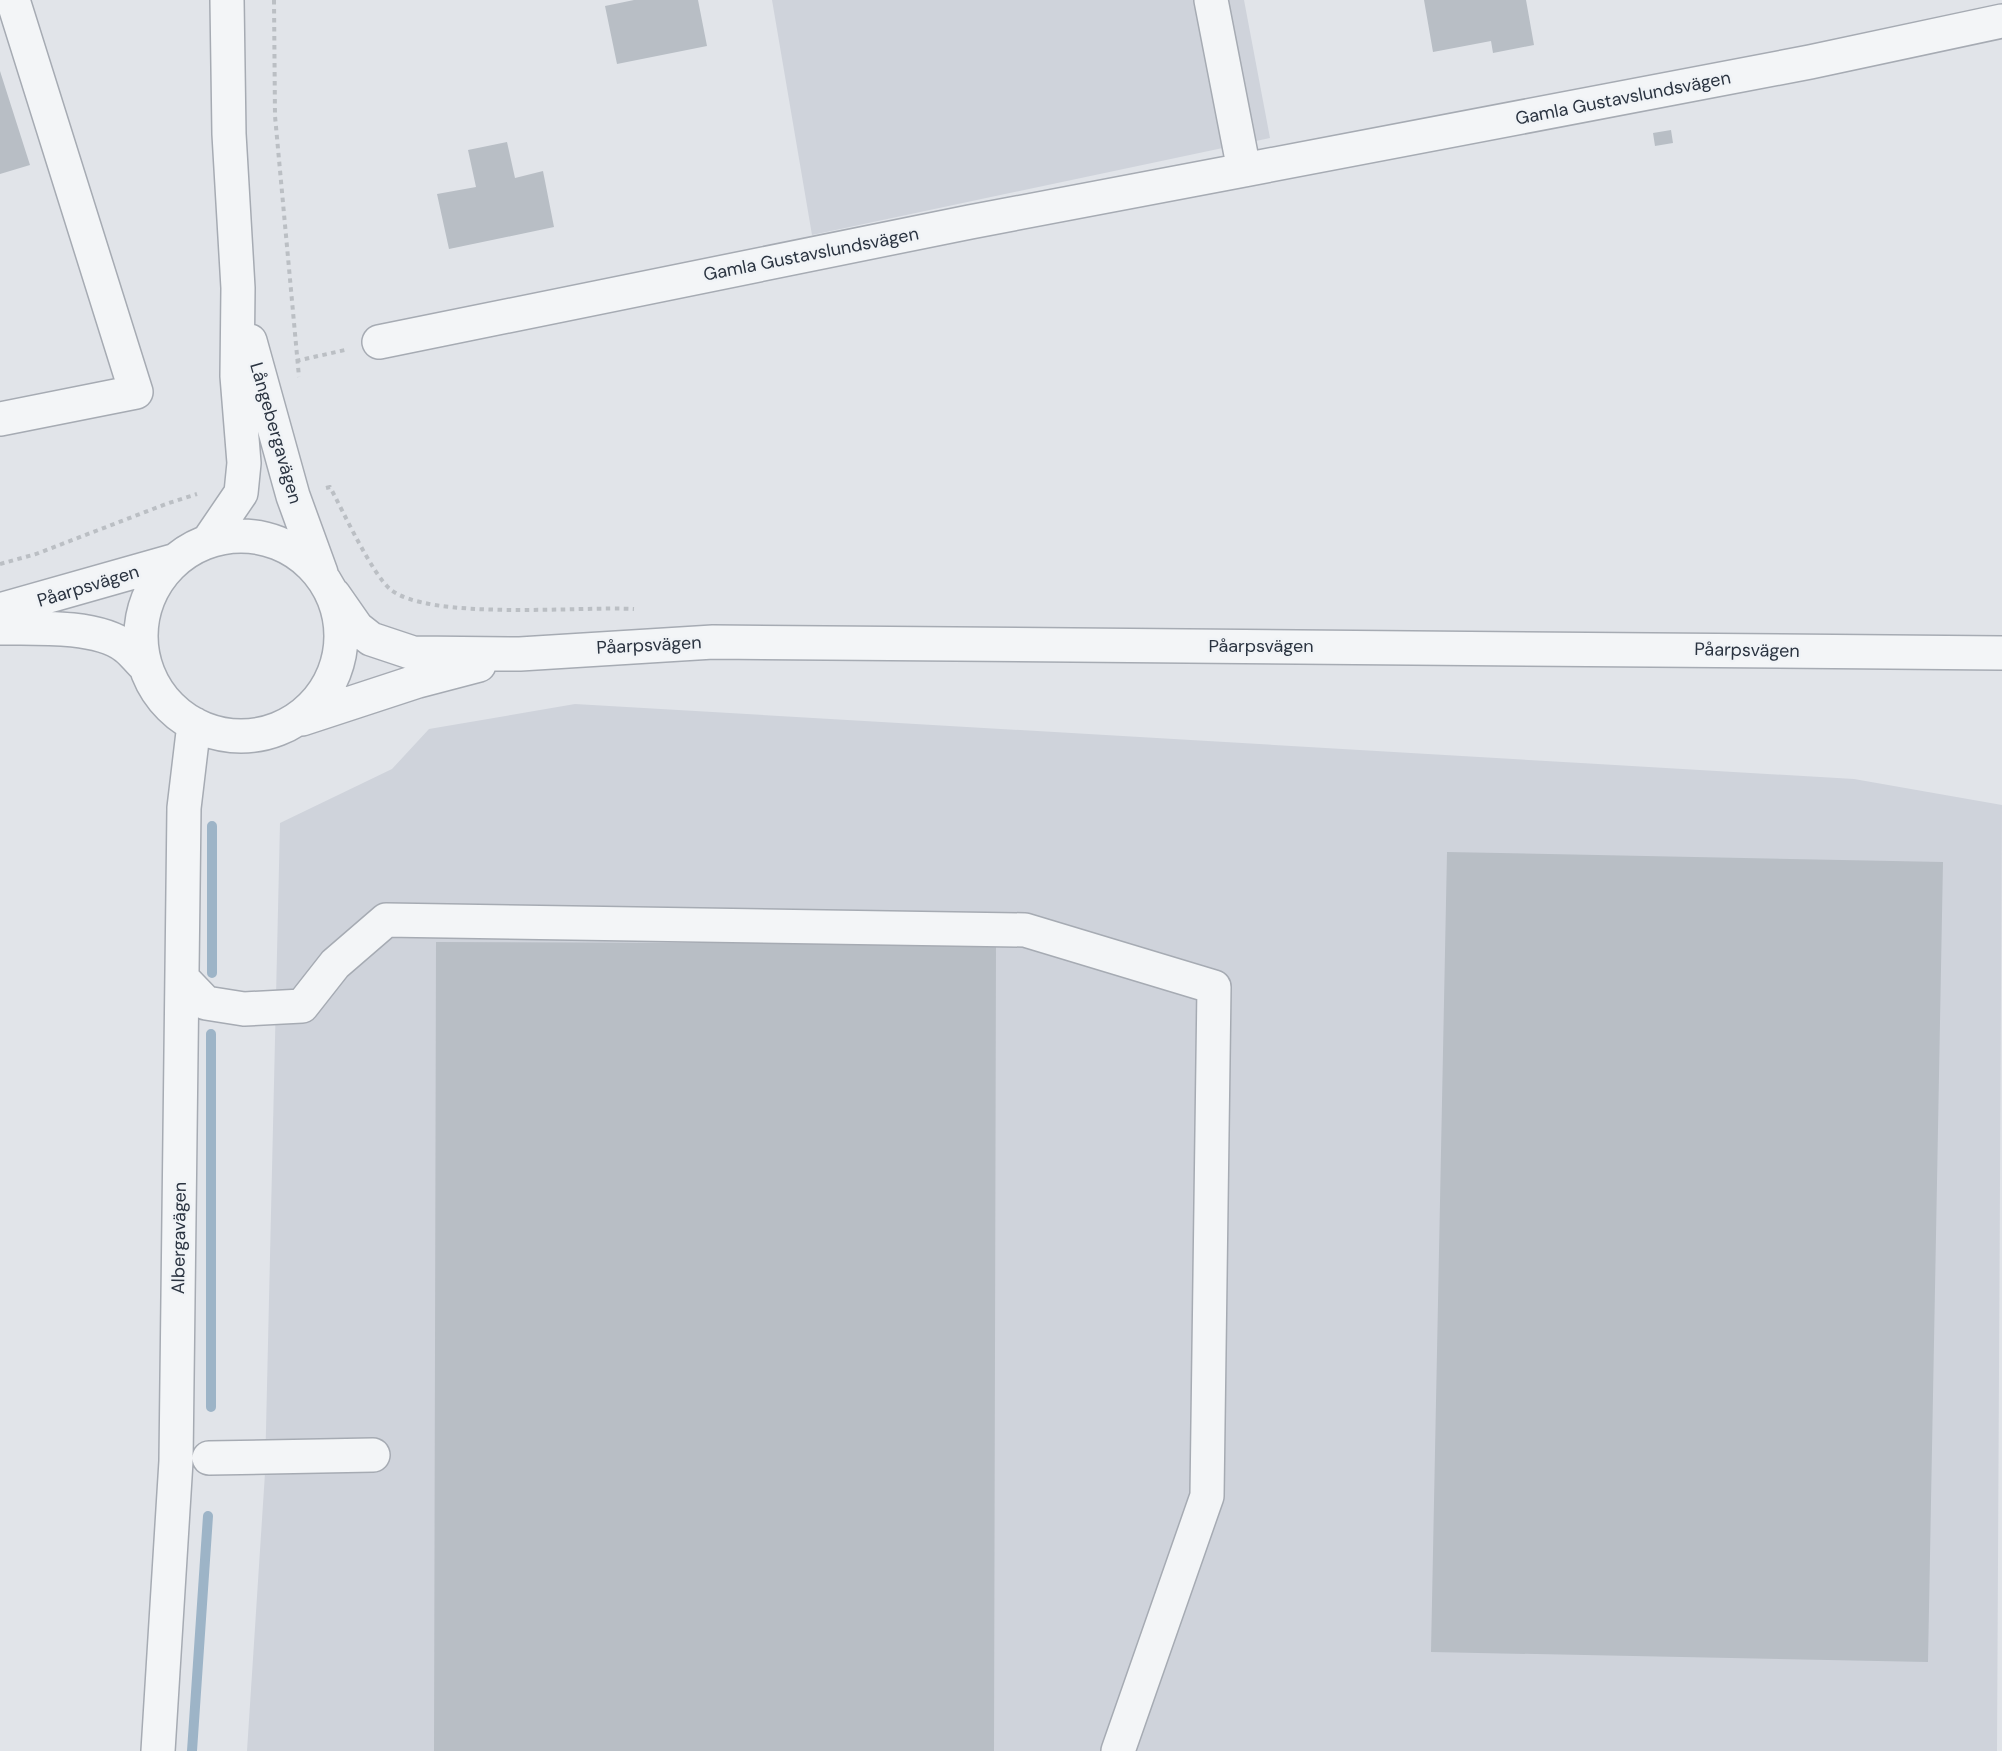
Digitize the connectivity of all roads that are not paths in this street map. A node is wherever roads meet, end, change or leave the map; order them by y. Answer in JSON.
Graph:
{"nodes":[{"id":1,"x":13,"y":0,"type":"edge"},
{"id":2,"x":227,"y":0,"type":"edge"},
{"id":3,"x":1211,"y":0,"type":"edge"},
{"id":4,"x":2002,"y":21,"type":"edge"},
{"id":5,"x":1244,"y":170,"type":"junction"},
{"id":6,"x":238,"y":288,"type":"junction"},
{"id":7,"x":379,"y":342,"type":"road end"},
{"id":8,"x":0,"y":419,"type":"edge"},
{"id":9,"x":209,"y":540,"type":"junction"},
{"id":10,"x":176,"y":560,"type":"junction"},
{"id":11,"x":328,"y":585,"type":"junction"},
{"id":12,"x":0,"y":610,"type":"edge"},
{"id":13,"x":0,"y":628,"type":"edge"},
{"id":14,"x":2002,"y":653,"type":"edge"},
{"id":15,"x":520,"y":654,"type":"junction"},
{"id":16,"x":146,"y":667,"type":"junction"},
{"id":17,"x":292,"y":723,"type":"junction"},
{"id":18,"x":194,"y":724,"type":"junction"},
{"id":19,"x":182,"y":978,"type":"junction"},
{"id":20,"x":374,"y":1455,"type":"dead end"},
{"id":21,"x":210,"y":1458,"type":"dead end"},
{"id":22,"x":158,"y":1751,"type":"edge"},
{"id":23,"x":1118,"y":1751,"type":"edge"}],
"edges":[{"from":1,"to":8,"type":"street"},
{"from":2,"to":6,"type":"street","name":"Långebergavägen"},
{"from":3,"to":5,"type":"street"},
{"from":4,"to":5,"type":"street","name":"Gamla Gustavslundsvägen"},
{"from":5,"to":7,"type":"street","name":"Gamla Gustavslundsvägen"},
{"from":6,"to":9,"type":"street","name":"Långebergavägen"},
{"from":6,"to":11,"type":"street","name":"Långebergavägen"},
{"from":9,"to":10,"type":"street"},
{"from":9,"to":11,"type":"street"},
{"from":10,"to":12,"type":"street","name":"Påarpsvägen"},
{"from":10,"to":16,"type":"street"},
{"from":11,"to":15,"type":"street","name":"Påarpsvägen"},
{"from":11,"to":17,"type":"street"},
{"from":13,"to":16,"type":"street","name":"Påarpsvägen"},
{"from":14,"to":15,"type":"street","name":"Påarpsvägen"},
{"from":15,"to":17,"type":"street","name":"Påarpsvägen"},
{"from":16,"to":18,"type":"street"},
{"from":17,"to":18,"type":"street"},
{"from":18,"to":19,"type":"street","name":"Albergavägen"},
{"from":19,"to":22,"type":"street","name":"Albergavägen"},
{"from":19,"to":23,"type":"street"},
{"from":20,"to":21,"type":"street"}]}
